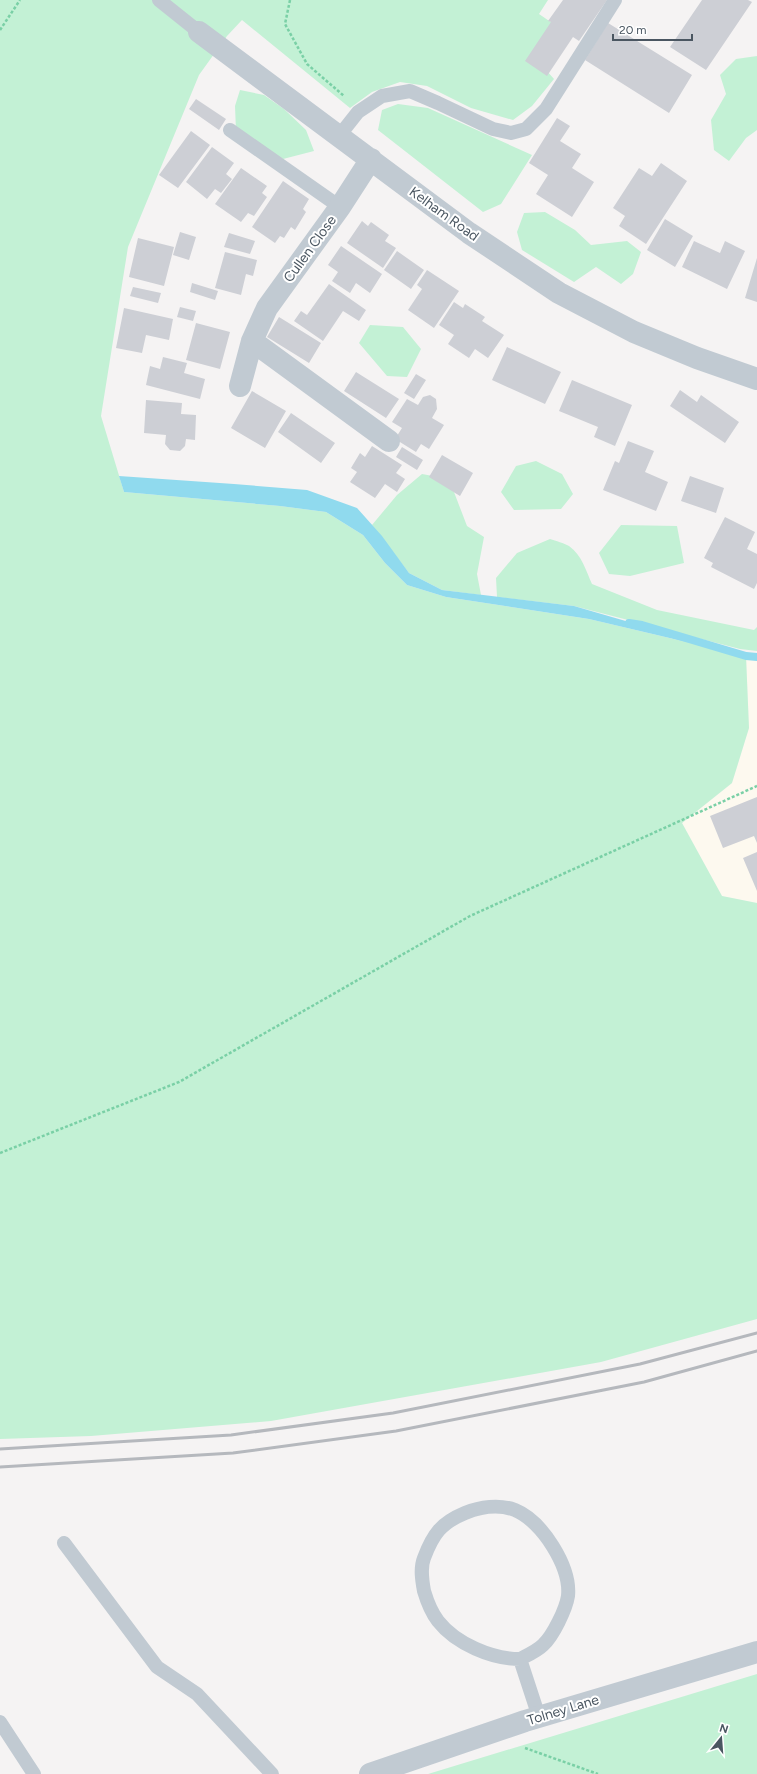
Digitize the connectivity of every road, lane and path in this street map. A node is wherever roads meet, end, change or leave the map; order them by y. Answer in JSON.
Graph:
{"nodes":[{"id":1,"x":20,"y":0,"type":"edge"},
{"id":2,"x":159,"y":0,"type":"edge"},
{"id":3,"x":290,"y":0,"type":"edge"},
{"id":4,"x":615,"y":0,"type":"edge"},
{"id":5,"x":0,"y":30,"type":"edge"},
{"id":6,"x":199,"y":32,"type":"joint"},
{"id":7,"x":358,"y":112,"type":"junction"},
{"id":8,"x":230,"y":130,"type":"dead end"},
{"id":9,"x":339,"y":136,"type":"junction"},
{"id":10,"x":371,"y":159,"type":"junction"},
{"id":11,"x":340,"y":207,"type":"junction"},
{"id":12,"x":252,"y":340,"type":"junction"},
{"id":13,"x":757,"y":379,"type":"edge"},
{"id":14,"x":240,"y":386,"type":"dead end"},
{"id":15,"x":389,"y":441,"type":"dead end"},
{"id":16,"x":757,"y":786,"type":"edge"},
{"id":17,"x":0,"y":1153,"type":"edge"},
{"id":18,"x":64,"y":1543,"type":"dead end"},
{"id":19,"x":757,"y":1652,"type":"edge"},
{"id":20,"x":520,"y":1659,"type":"junction"},
{"id":21,"x":539,"y":1718,"type":"junction"},
{"id":22,"x":0,"y":1722,"type":"edge"},
{"id":23,"x":523,"y":1748,"type":"dead end"},
{"id":24,"x":34,"y":1774,"type":"edge"},
{"id":25,"x":272,"y":1774,"type":"edge"},
{"id":26,"x":370,"y":1774,"type":"edge"},
{"id":27,"x":598,"y":1774,"type":"edge"}],
"edges":[{"from":1,"to":5,"type":"path"},
{"from":2,"to":6,"type":"lane","name":"Kelham Road"},
{"from":3,"to":7,"type":"path"},
{"from":4,"to":7,"type":"lane"},
{"from":6,"to":9,"type":"street","name":"Kelham Road"},
{"from":7,"to":9,"type":"lane"},
{"from":8,"to":11,"type":"lane"},
{"from":9,"to":10,"type":"street","name":"Kelham Road"},
{"from":10,"to":11,"type":"street","name":"Cullen Close"},
{"from":10,"to":13,"type":"street","name":"Kelham Road"},
{"from":11,"to":12,"type":"street","name":"Cullen Close"},
{"from":12,"to":14,"type":"street","name":"Cullen Close"},
{"from":12,"to":15,"type":"street"},
{"from":16,"to":17,"type":"path"},
{"from":18,"to":25,"type":"lane"},
{"from":19,"to":21,"type":"street","name":"Tolney Lane"},
{"from":20,"to":20,"type":"lane"},
{"from":20,"to":21,"type":"lane"},
{"from":21,"to":26,"type":"street","name":"Tolney Lane"},
{"from":22,"to":24,"type":"lane"},
{"from":23,"to":27,"type":"path"}]}
